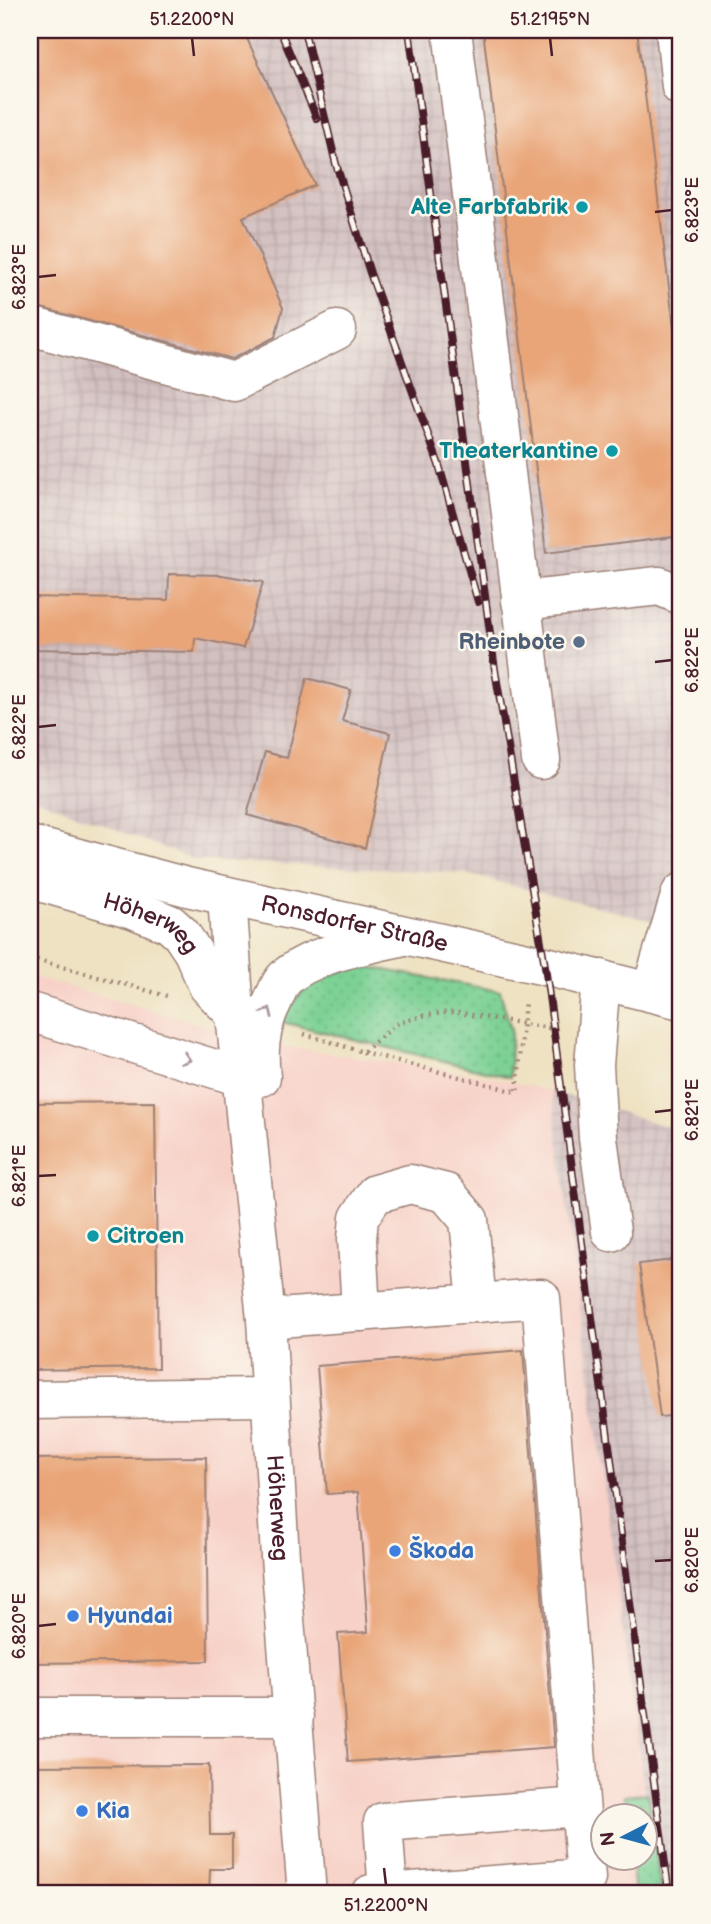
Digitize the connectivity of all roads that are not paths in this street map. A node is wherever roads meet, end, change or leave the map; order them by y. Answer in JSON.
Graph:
{"nodes":[{"id":1,"x":452,"y":30,"type":"edge"},
{"id":2,"x":675,"y":30,"type":"edge"},
{"id":3,"x":681,"y":87,"type":"edge"},
{"id":4,"x":30,"y":326,"type":"edge"},
{"id":5,"x":337,"y":330,"type":"dead end"},
{"id":6,"x":681,"y":595,"type":"edge"},
{"id":7,"x":521,"y":601,"type":"junction"},
{"id":8,"x":541,"y":760,"type":"dead end"},
{"id":9,"x":30,"y":845,"type":"edge"},
{"id":10,"x":30,"y":879,"type":"edge"},
{"id":11,"x":681,"y":893,"type":"edge"},
{"id":12,"x":227,"y":896,"type":"junction"},
{"id":13,"x":403,"y":936,"type":"junction"},
{"id":14,"x":601,"y":979,"type":"junction"},
{"id":15,"x":666,"y":996,"type":"edge"},
{"id":16,"x":30,"y":1012,"type":"edge"},
{"id":17,"x":249,"y":1018,"type":"junction"},
{"id":18,"x":241,"y":1077,"type":"junction"},
{"id":19,"x":246,"y":1124,"type":"junction"},
{"id":20,"x":611,"y":1232,"type":"dead end"},
{"id":21,"x":477,"y":1303,"type":"junction"},
{"id":22,"x":362,"y":1312,"type":"junction"},
{"id":23,"x":266,"y":1319,"type":"junction"},
{"id":24,"x":270,"y":1397,"type":"junction"},
{"id":25,"x":30,"y":1400,"type":"edge"},
{"id":26,"x":30,"y":1717,"type":"edge"},
{"id":27,"x":294,"y":1717,"type":"junction"},
{"id":28,"x":580,"y":1807,"type":"junction"},
{"id":29,"x":307,"y":1894,"type":"edge"},
{"id":30,"x":380,"y":1894,"type":"edge"}],
"edges":[{"from":1,"to":7,"type":"street"},
{"from":2,"to":3,"type":"street"},
{"from":4,"to":5,"type":"street"},
{"from":6,"to":7,"type":"street"},
{"from":7,"to":8,"type":"street"},
{"from":9,"to":12,"type":"street","name":"Ronsdorfer Straße"},
{"from":10,"to":17,"type":"street","name":"Höherweg"},
{"from":11,"to":15,"type":"street"},
{"from":12,"to":13,"type":"street","name":"Ronsdorfer Straße"},
{"from":12,"to":17,"type":"street","name":"Höherweg"},
{"from":13,"to":14,"type":"street","name":"Ronsdorfer Straße"},
{"from":17,"to":13,"type":"street","name":"Höherweg","one_way":true},
{"from":14,"to":15,"type":"street","name":"Ronsdorfer Straße"},
{"from":14,"to":20,"type":"street"},
{"from":16,"to":18,"type":"street","one_way":true},
{"from":17,"to":18,"type":"street","name":"Höherweg"},
{"from":17,"to":19,"type":"street","name":"Höherweg"},
{"from":18,"to":19,"type":"street","name":"Höherweg"},
{"from":19,"to":23,"type":"street","name":"Höherweg"},
{"from":21,"to":22,"type":"street"},
{"from":21,"to":22,"type":"street"},
{"from":21,"to":28,"type":"street"},
{"from":22,"to":23,"type":"street"},
{"from":23,"to":24,"type":"street","name":"Höherweg"},
{"from":24,"to":25,"type":"street"},
{"from":24,"to":27,"type":"street","name":"Höherweg"},
{"from":26,"to":27,"type":"street"},
{"from":27,"to":29,"type":"street","name":"Höherweg"},
{"from":28,"to":30,"type":"street"},
{"from":28,"to":30,"type":"street"}]}
